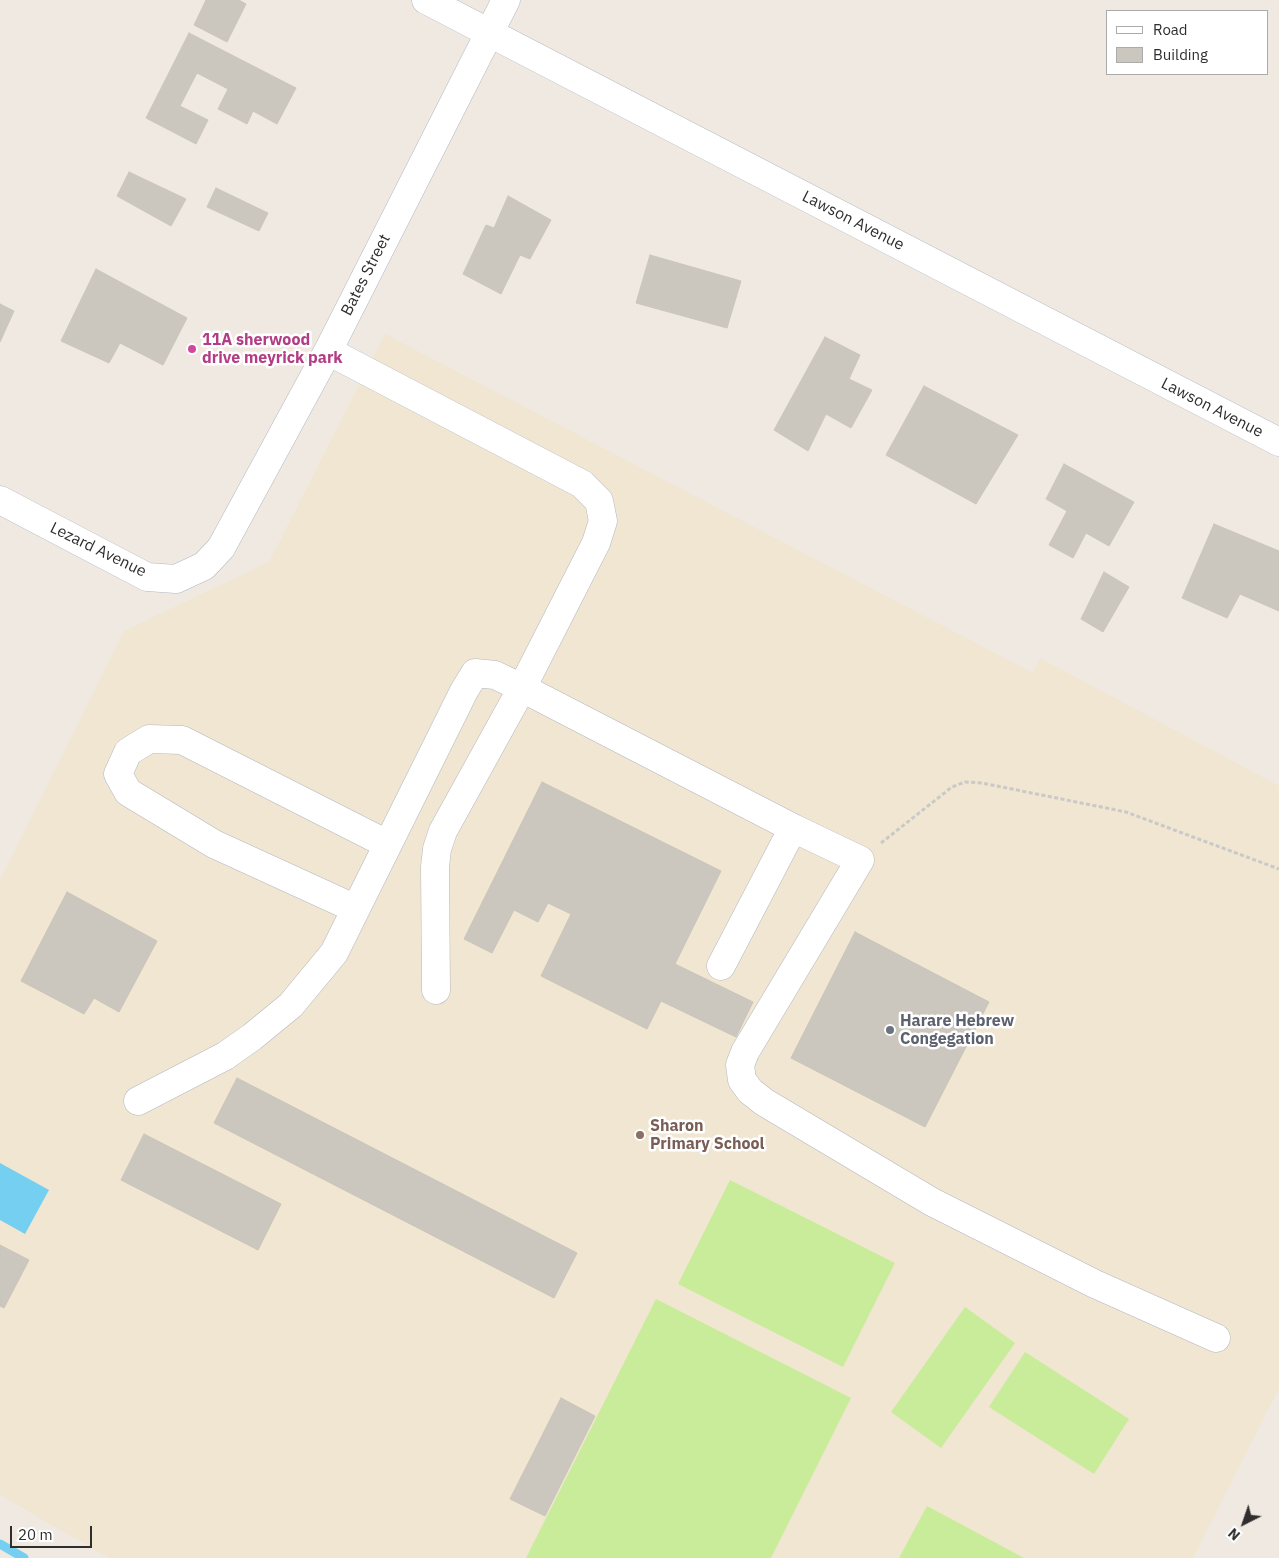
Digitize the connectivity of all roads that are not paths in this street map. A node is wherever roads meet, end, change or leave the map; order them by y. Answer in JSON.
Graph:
{"nodes":[{"id":1,"x":426,"y":0,"type":"edge"},
{"id":2,"x":506,"y":0,"type":"edge"},
{"id":3,"x":490,"y":33,"type":"junction"},
{"id":4,"x":328,"y":351,"type":"junction"},
{"id":5,"x":1279,"y":442,"type":"edge"},
{"id":6,"x":0,"y":500,"type":"edge"},
{"id":7,"x":221,"y":548,"type":"joint"},
{"id":8,"x":522,"y":688,"type":"junction"},
{"id":9,"x":793,"y":828,"type":"junction"},
{"id":10,"x":388,"y":844,"type":"junction"},
{"id":11,"x":356,"y":909,"type":"junction"},
{"id":12,"x":721,"y":966,"type":"dead end"},
{"id":13,"x":436,"y":990,"type":"dead end"},
{"id":14,"x":138,"y":1101,"type":"dead end"},
{"id":15,"x":1216,"y":1338,"type":"dead end"}],
"edges":[{"from":1,"to":3,"type":"street","name":"Lawson Avenue"},
{"from":2,"to":3,"type":"street","name":"Bates Street"},
{"from":3,"to":4,"type":"street","name":"Bates Street"},
{"from":3,"to":5,"type":"street","name":"Lawson Avenue"},
{"from":4,"to":7,"type":"street","name":"Bates Street"},
{"from":4,"to":8,"type":"street"},
{"from":6,"to":7,"type":"street","name":"Lezard Avenue"},
{"from":8,"to":9,"type":"street"},
{"from":8,"to":10,"type":"street"},
{"from":8,"to":13,"type":"street"},
{"from":9,"to":12,"type":"street"},
{"from":9,"to":15,"type":"street"},
{"from":10,"to":11,"type":"street"},
{"from":10,"to":11,"type":"street"},
{"from":11,"to":14,"type":"street"}]}
